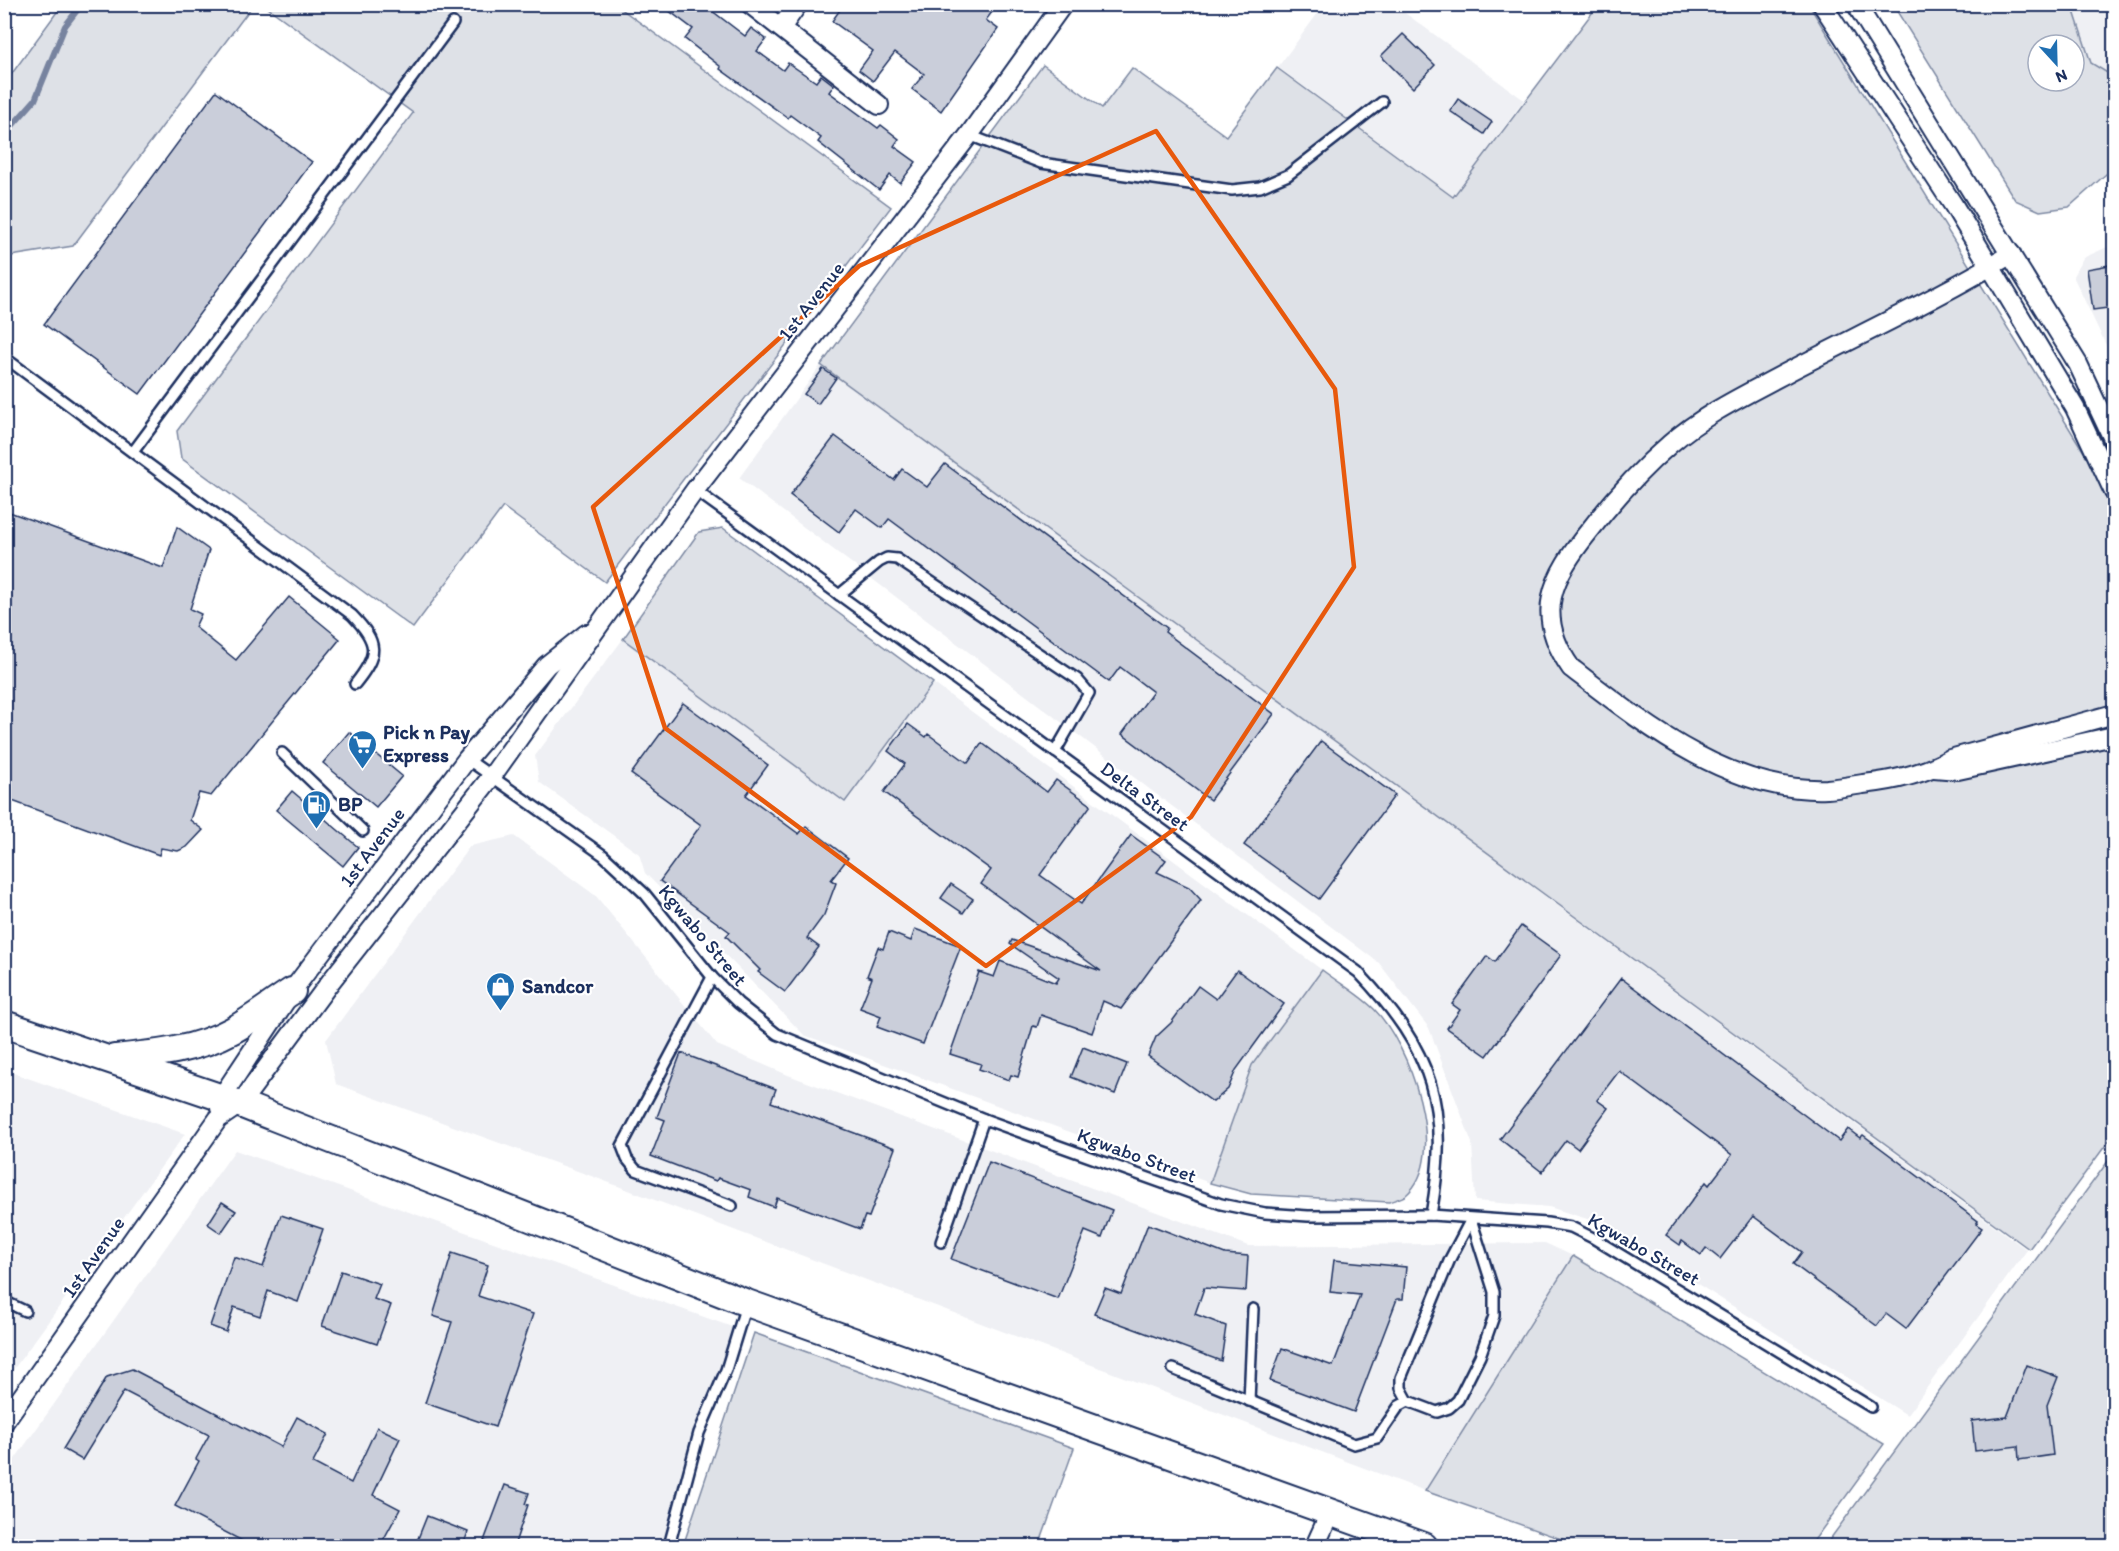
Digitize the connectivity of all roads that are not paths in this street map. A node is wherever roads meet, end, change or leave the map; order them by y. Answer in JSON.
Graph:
{"nodes":[{"id":1,"x":750,"y":4,"type":"edge"},
{"id":2,"x":798,"y":4,"type":"edge"},
{"id":3,"x":1063,"y":4,"type":"edge"},
{"id":4,"x":1822,"y":4,"type":"edge"},
{"id":5,"x":1856,"y":4,"type":"edge"},
{"id":6,"x":453,"y":23,"type":"dead end"},
{"id":7,"x":781,"y":28,"type":"junction"},
{"id":8,"x":1382,"y":102,"type":"dead end"},
{"id":9,"x":879,"y":105,"type":"dead end"},
{"id":10,"x":969,"y":135,"type":"junction"},
{"id":11,"x":2011,"y":254,"type":"junction"},
{"id":12,"x":1990,"y":267,"type":"junction"},
{"id":13,"x":4,"y":357,"type":"edge"},
{"id":14,"x":2115,"y":441,"type":"edge"},
{"id":15,"x":133,"y":452,"type":"junction"},
{"id":16,"x":2114,"y":488,"type":"edge"},
{"id":17,"x":695,"y":490,"type":"junction"},
{"id":18,"x":839,"y":595,"type":"junction"},
{"id":19,"x":596,"y":627,"type":"junction"},
{"id":20,"x":355,"y":684,"type":"dead end"},
{"id":21,"x":2115,"y":714,"type":"edge"},
{"id":22,"x":2115,"y":736,"type":"edge"},
{"id":23,"x":1055,"y":752,"type":"junction"},
{"id":24,"x":282,"y":753,"type":"dead end"},
{"id":25,"x":467,"y":759,"type":"junction"},
{"id":26,"x":1934,"y":768,"type":"junction"},
{"id":27,"x":492,"y":776,"type":"junction"},
{"id":28,"x":363,"y":831,"type":"dead end"},
{"id":29,"x":712,"y":977,"type":"junction"},
{"id":30,"x":292,"y":991,"type":"junction"},
{"id":31,"x":4,"y":1024,"type":"edge"},
{"id":32,"x":105,"y":1059,"type":"junction"},
{"id":33,"x":226,"y":1107,"type":"junction"},
{"id":34,"x":984,"y":1119,"type":"junction"},
{"id":35,"x":732,"y":1206,"type":"dead end"},
{"id":36,"x":1431,"y":1215,"type":"junction"},
{"id":37,"x":1471,"y":1219,"type":"junction"},
{"id":38,"x":941,"y":1242,"type":"dead end"},
{"id":39,"x":4,"y":1301,"type":"edge"},
{"id":40,"x":747,"y":1303,"type":"junction"},
{"id":41,"x":1253,"y":1309,"type":"dead end"},
{"id":42,"x":25,"y":1311,"type":"dead end"},
{"id":43,"x":1173,"y":1369,"type":"dead end"},
{"id":44,"x":1249,"y":1401,"type":"junction"},
{"id":45,"x":1408,"y":1401,"type":"junction"},
{"id":46,"x":1870,"y":1407,"type":"dead end"},
{"id":47,"x":4,"y":1422,"type":"edge"},
{"id":48,"x":1330,"y":1513,"type":"junction"},
{"id":49,"x":669,"y":1546,"type":"edge"},
{"id":50,"x":1316,"y":1546,"type":"edge"},
{"id":51,"x":1424,"y":1546,"type":"edge"}],
"edges":[{"from":1,"to":7,"type":"street"},
{"from":2,"to":7,"type":"street"},
{"from":3,"to":10,"type":"street","name":"1st Avenue"},
{"from":4,"to":12,"type":"street"},
{"from":5,"to":11,"type":"street"},
{"from":6,"to":15,"type":"lane"},
{"from":7,"to":9,"type":"street"},
{"from":8,"to":10,"type":"lane"},
{"from":10,"to":17,"type":"street","name":"1st Avenue"},
{"from":11,"to":12,"type":"street"},
{"from":11,"to":14,"type":"street"},
{"from":12,"to":16,"type":"street"},
{"from":12,"to":26,"type":"street"},
{"from":13,"to":15,"type":"lane"},
{"from":15,"to":20,"type":"lane"},
{"from":17,"to":18,"type":"lane","name":"Delta Street"},
{"from":17,"to":19,"type":"street","name":"1st Avenue"},
{"from":18,"to":23,"type":"lane","name":"Delta Street"},
{"from":18,"to":23,"type":"lane"},
{"from":19,"to":25,"type":"street","name":"1st Avenue"},
{"from":19,"to":27,"type":"street","name":"1st Avenue"},
{"from":21,"to":26,"type":"street"},
{"from":22,"to":26,"type":"street"},
{"from":23,"to":36,"type":"lane","name":"Delta Street"},
{"from":24,"to":28,"type":"lane"},
{"from":25,"to":27,"type":"lane","name":"Kgwabo Street"},
{"from":25,"to":30,"type":"street","name":"1st Avenue"},
{"from":27,"to":29,"type":"lane","name":"Kgwabo Street"},
{"from":27,"to":33,"type":"street","name":"1st Avenue"},
{"from":29,"to":34,"type":"lane","name":"Kgwabo Street"},
{"from":29,"to":35,"type":"lane"},
{"from":30,"to":32,"type":"main road"},
{"from":30,"to":33,"type":"street","name":"1st Avenue"},
{"from":31,"to":32,"type":"main road"},
{"from":32,"to":33,"type":"main road"},
{"from":33,"to":40,"type":"main road"},
{"from":33,"to":47,"type":"street","name":"1st Avenue"},
{"from":34,"to":36,"type":"lane","name":"Kgwabo Street"},
{"from":34,"to":38,"type":"lane"},
{"from":36,"to":37,"type":"lane","name":"Kgwabo Street"},
{"from":37,"to":45,"type":"lane"},
{"from":37,"to":45,"type":"lane"},
{"from":37,"to":46,"type":"lane","name":"Kgwabo Street"},
{"from":39,"to":42,"type":"lane"},
{"from":40,"to":48,"type":"main road"},
{"from":40,"to":49,"type":"lane"},
{"from":41,"to":44,"type":"lane"},
{"from":43,"to":44,"type":"lane"},
{"from":44,"to":45,"type":"lane"},
{"from":48,"to":50,"type":"street"},
{"from":48,"to":51,"type":"main road"}]}
